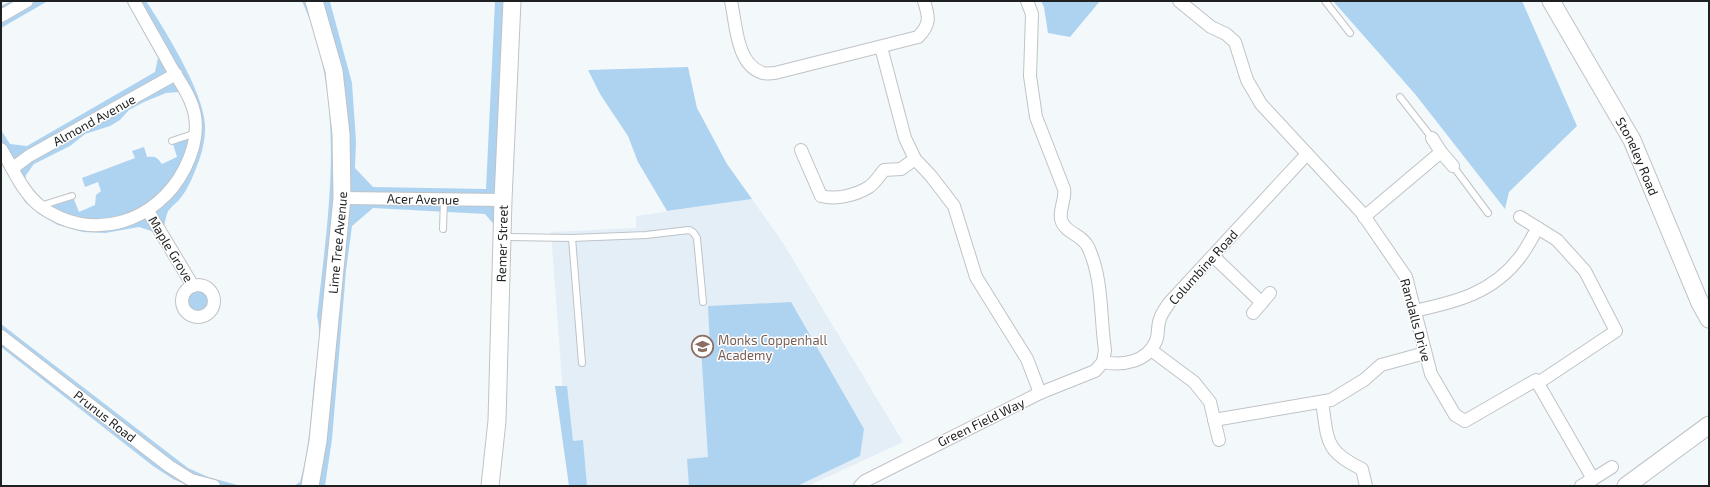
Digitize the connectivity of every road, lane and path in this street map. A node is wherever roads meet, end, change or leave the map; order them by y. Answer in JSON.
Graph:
{"nodes":[{"id":1,"x":27,"y":1,"type":"edge"},
{"id":2,"x":134,"y":1,"type":"edge"},
{"id":3,"x":314,"y":1,"type":"edge"},
{"id":4,"x":512,"y":1,"type":"edge"},
{"id":5,"x":731,"y":1,"type":"edge"},
{"id":6,"x":924,"y":1,"type":"edge"},
{"id":7,"x":1027,"y":1,"type":"edge"},
{"id":8,"x":1325,"y":1,"type":"edge"},
{"id":9,"x":1551,"y":1,"type":"edge"},
{"id":10,"x":1187,"y":4,"type":"edge"},
{"id":11,"x":1,"y":16,"type":"edge"},
{"id":12,"x":1350,"y":33,"type":"dead end"},
{"id":13,"x":881,"y":47,"type":"junction"},
{"id":14,"x":176,"y":74,"type":"junction"},
{"id":15,"x":1400,"y":96,"type":"dead end"},
{"id":16,"x":196,"y":133,"type":"junction"},
{"id":17,"x":1432,"y":138,"type":"joint"},
{"id":18,"x":172,"y":141,"type":"dead end"},
{"id":19,"x":1,"y":149,"type":"edge"},
{"id":20,"x":801,"y":150,"type":"dead end"},
{"id":21,"x":1441,"y":152,"type":"junction"},
{"id":22,"x":1307,"y":154,"type":"junction"},
{"id":23,"x":915,"y":159,"type":"junction"},
{"id":24,"x":1454,"y":166,"type":"joint"},
{"id":25,"x":12,"y":168,"type":"junction"},
{"id":26,"x":72,"y":196,"type":"dead end"},
{"id":27,"x":342,"y":198,"type":"junction"},
{"id":28,"x":444,"y":199,"type":"junction"},
{"id":29,"x":503,"y":200,"type":"junction"},
{"id":30,"x":40,"y":206,"type":"junction"},
{"id":31,"x":148,"y":211,"type":"junction"},
{"id":32,"x":1488,"y":212,"type":"dead end"},
{"id":33,"x":1364,"y":217,"type":"junction"},
{"id":34,"x":1520,"y":217,"type":"dead end"},
{"id":35,"x":1538,"y":228,"type":"junction"},
{"id":36,"x":443,"y":229,"type":"dead end"},
{"id":37,"x":502,"y":237,"type":"junction"},
{"id":38,"x":572,"y":238,"type":"junction"},
{"id":39,"x":1213,"y":256,"type":"junction"},
{"id":40,"x":193,"y":286,"type":"dead end"},
{"id":41,"x":1270,"y":293,"type":"dead end"},
{"id":42,"x":702,"y":302,"type":"dead end"},
{"id":43,"x":1262,"y":303,"type":"junction"},
{"id":44,"x":1414,"y":311,"type":"junction"},
{"id":45,"x":1253,"y":313,"type":"dead end"},
{"id":46,"x":1709,"y":319,"type":"edge"},
{"id":47,"x":1,"y":336,"type":"edge"},
{"id":48,"x":1151,"y":350,"type":"junction"},
{"id":49,"x":1425,"y":353,"type":"junction"},
{"id":50,"x":1103,"y":362,"type":"junction"},
{"id":51,"x":582,"y":363,"type":"dead end"},
{"id":52,"x":1538,"y":383,"type":"junction"},
{"id":53,"x":1040,"y":392,"type":"junction"},
{"id":54,"x":1322,"y":402,"type":"junction"},
{"id":55,"x":1214,"y":420,"type":"junction"},
{"id":56,"x":1709,"y":425,"type":"edge"},
{"id":57,"x":1219,"y":440,"type":"dead end"},
{"id":58,"x":1612,"y":467,"type":"dead end"},
{"id":59,"x":1593,"y":479,"type":"junction"},
{"id":60,"x":214,"y":486,"type":"edge"},
{"id":61,"x":310,"y":486,"type":"edge"},
{"id":62,"x":490,"y":486,"type":"edge"},
{"id":63,"x":860,"y":486,"type":"edge"},
{"id":64,"x":1366,"y":486,"type":"edge"},
{"id":65,"x":1581,"y":486,"type":"edge"},
{"id":66,"x":1626,"y":486,"type":"edge"}],
"edges":[{"from":1,"to":11,"type":"street"},
{"from":2,"to":14,"type":"street"},
{"from":3,"to":27,"type":"street","name":"Lime Tree Avenue"},
{"from":4,"to":29,"type":"street","name":"Remer Street"},
{"from":5,"to":13,"type":"street"},
{"from":6,"to":13,"type":"street"},
{"from":7,"to":50,"type":"street"},
{"from":8,"to":12,"type":"lane"},
{"from":9,"to":46,"type":"street","name":"Stoneley Road"},
{"from":10,"to":22,"type":"street","name":"Randalls Drive"},
{"from":13,"to":23,"type":"street"},
{"from":14,"to":16,"type":"street"},
{"from":14,"to":25,"type":"street","name":"Almond Avenue"},
{"from":15,"to":17,"type":"lane"},
{"from":16,"to":18,"type":"lane"},
{"from":16,"to":31,"type":"street"},
{"from":17,"to":21,"type":"street"},
{"from":19,"to":25,"type":"street"},
{"from":20,"to":23,"type":"street"},
{"from":21,"to":24,"type":"street"},
{"from":21,"to":33,"type":"street"},
{"from":22,"to":33,"type":"street","name":"Randalls Drive"},
{"from":22,"to":39,"type":"street","name":"Columbine Road"},
{"from":23,"to":53,"type":"street"},
{"from":24,"to":32,"type":"lane"},
{"from":25,"to":30,"type":"street"},
{"from":26,"to":30,"type":"lane"},
{"from":27,"to":28,"type":"street","name":"Acer Avenue"},
{"from":27,"to":61,"type":"street","name":"Lime Tree Avenue"},
{"from":28,"to":29,"type":"street","name":"Acer Avenue"},
{"from":28,"to":36,"type":"lane"},
{"from":29,"to":37,"type":"street","name":"Remer Street"},
{"from":30,"to":31,"type":"street"},
{"from":31,"to":40,"type":"street","name":"Maple Grove"},
{"from":33,"to":44,"type":"street","name":"Randalls Drive"},
{"from":34,"to":35,"type":"street"},
{"from":35,"to":44,"type":"street"},
{"from":35,"to":52,"type":"street"},
{"from":37,"to":38,"type":"lane"},
{"from":37,"to":62,"type":"street","name":"Remer Street"},
{"from":38,"to":42,"type":"lane"},
{"from":38,"to":51,"type":"lane"},
{"from":39,"to":43,"type":"street"},
{"from":39,"to":48,"type":"street","name":"Columbine Road"},
{"from":41,"to":43,"type":"street"},
{"from":43,"to":45,"type":"street"},
{"from":44,"to":49,"type":"street","name":"Randalls Drive"},
{"from":47,"to":60,"type":"street","name":"Prunus Road"},
{"from":48,"to":50,"type":"street"},
{"from":48,"to":55,"type":"street"},
{"from":49,"to":52,"type":"street","name":"Randalls Drive"},
{"from":49,"to":54,"type":"street"},
{"from":50,"to":53,"type":"street","name":"Green Field Way"},
{"from":52,"to":59,"type":"street"},
{"from":53,"to":63,"type":"street","name":"Green Field Way"},
{"from":54,"to":55,"type":"street"},
{"from":54,"to":64,"type":"street"},
{"from":55,"to":57,"type":"street"},
{"from":56,"to":66,"type":"street"},
{"from":58,"to":59,"type":"street"},
{"from":59,"to":65,"type":"street"}]}
